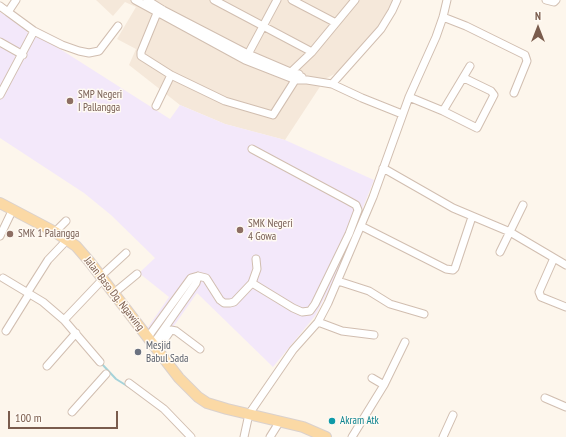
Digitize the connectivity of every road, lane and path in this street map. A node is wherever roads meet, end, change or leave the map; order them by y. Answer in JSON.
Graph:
{"nodes":[{"id":1,"x":16,"y":0,"type":"edge"},
{"id":2,"x":135,"y":0,"type":"edge"},
{"id":3,"x":214,"y":0,"type":"edge"},
{"id":4,"x":277,"y":0,"type":"edge"},
{"id":5,"x":292,"y":0,"type":"edge"},
{"id":6,"x":355,"y":0,"type":"edge"},
{"id":7,"x":397,"y":0,"type":"edge"},
{"id":8,"x":447,"y":0,"type":"edge"},
{"id":9,"x":546,"y":0,"type":"edge"},
{"id":10,"x":556,"y":0,"type":"edge"},
{"id":11,"x":149,"y":2,"type":"edge"},
{"id":12,"x":0,"y":6,"type":"edge"},
{"id":13,"x":8,"y":12,"type":"junction"},
{"id":14,"x":160,"y":12,"type":"junction"},
{"id":15,"x":443,"y":17,"type":"junction"},
{"id":16,"x":336,"y":22,"type":"junction"},
{"id":17,"x":118,"y":26,"type":"dead end"},
{"id":18,"x":264,"y":26,"type":"junction"},
{"id":19,"x":34,"y":31,"type":"junction"},
{"id":20,"x":0,"y":42,"type":"edge"},
{"id":21,"x":312,"y":52,"type":"junction"},
{"id":22,"x":23,"y":54,"type":"junction"},
{"id":23,"x":247,"y":57,"type":"junction"},
{"id":24,"x":470,"y":66,"type":"dead end"},
{"id":25,"x":171,"y":75,"type":"junction"},
{"id":26,"x":296,"y":75,"type":"junction"},
{"id":27,"x":464,"y":78,"type":"junction"},
{"id":28,"x":332,"y":84,"type":"junction"},
{"id":29,"x":2,"y":86,"type":"edge"},
{"id":30,"x":514,"y":94,"type":"dead end"},
{"id":31,"x":0,"y":95,"type":"edge"},
{"id":32,"x":409,"y":97,"type":"junction"},
{"id":33,"x":156,"y":106,"type":"dead end"},
{"id":34,"x":443,"y":111,"type":"junction"},
{"id":35,"x":402,"y":114,"type":"junction"},
{"id":36,"x":252,"y":149,"type":"dead end"},
{"id":37,"x":383,"y":168,"type":"junction"},
{"id":38,"x":0,"y":203,"type":"edge"},
{"id":39,"x":524,"y":205,"type":"dead end"},
{"id":40,"x":13,"y":209,"type":"junction"},
{"id":41,"x":472,"y":217,"type":"junction"},
{"id":42,"x":66,"y":221,"type":"dead end"},
{"id":43,"x":362,"y":226,"type":"junction"},
{"id":44,"x":55,"y":232,"type":"junction"},
{"id":45,"x":510,"y":232,"type":"junction"},
{"id":46,"x":0,"y":236,"type":"edge"},
{"id":47,"x":67,"y":240,"type":"junction"},
{"id":48,"x":500,"y":252,"type":"dead end"},
{"id":49,"x":126,"y":253,"type":"dead end"},
{"id":50,"x":554,"y":258,"type":"junction"},
{"id":51,"x":256,"y":259,"type":"dead end"},
{"id":52,"x":566,"y":265,"type":"edge"},
{"id":53,"x":137,"y":274,"type":"dead end"},
{"id":54,"x":3,"y":278,"type":"dead end"},
{"id":55,"x":102,"y":278,"type":"junction"},
{"id":56,"x":338,"y":281,"type":"junction"},
{"id":57,"x":252,"y":283,"type":"junction"},
{"id":58,"x":29,"y":292,"type":"junction"},
{"id":59,"x":114,"y":294,"type":"junction"},
{"id":60,"x":566,"y":307,"type":"edge"},
{"id":61,"x":424,"y":314,"type":"dead end"},
{"id":62,"x":65,"y":319,"type":"junction"},
{"id":63,"x":318,"y":322,"type":"junction"},
{"id":64,"x":6,"y":331,"type":"dead end"},
{"id":65,"x":76,"y":333,"type":"junction"},
{"id":66,"x":374,"y":335,"type":"dead end"},
{"id":67,"x":155,"y":339,"type":"junction"},
{"id":68,"x":406,"y":342,"type":"dead end"},
{"id":69,"x":200,"y":349,"type":"dead end"},
{"id":70,"x":100,"y":362,"type":"dead end"},
{"id":71,"x":46,"y":366,"type":"dead end"},
{"id":72,"x":106,"y":374,"type":"dead end"},
{"id":73,"x":372,"y":378,"type":"dead end"},
{"id":74,"x":128,"y":383,"type":"dead end"},
{"id":75,"x":384,"y":385,"type":"junction"},
{"id":76,"x":546,"y":398,"type":"dead end"},
{"id":77,"x":566,"y":407,"type":"edge"},
{"id":78,"x":72,"y":412,"type":"dead end"},
{"id":79,"x":249,"y":414,"type":"junction"},
{"id":80,"x":453,"y":415,"type":"dead end"},
{"id":81,"x":280,"y":421,"type":"junction"},
{"id":82,"x":321,"y":436,"type":"edge"},
{"id":83,"x":191,"y":437,"type":"edge"},
{"id":84,"x":244,"y":437,"type":"edge"},
{"id":85,"x":270,"y":437,"type":"edge"},
{"id":86,"x":352,"y":437,"type":"edge"},
{"id":87,"x":443,"y":437,"type":"edge"}],
"edges":[{"from":1,"to":13,"type":"street"},
{"from":2,"to":11,"type":"street"},
{"from":3,"to":18,"type":"street"},
{"from":4,"to":18,"type":"street"},
{"from":5,"to":16,"type":"street"},
{"from":6,"to":16,"type":"street"},
{"from":7,"to":28,"type":"street"},
{"from":8,"to":15,"type":"street"},
{"from":9,"to":10,"type":"street"},
{"from":11,"to":14,"type":"street"},
{"from":12,"to":13,"type":"street"},
{"from":13,"to":19,"type":"street"},
{"from":14,"to":23,"type":"street"},
{"from":14,"to":25,"type":"street"},
{"from":15,"to":30,"type":"street"},
{"from":15,"to":32,"type":"street"},
{"from":16,"to":21,"type":"street"},
{"from":17,"to":19,"type":"street"},
{"from":18,"to":21,"type":"street"},
{"from":18,"to":23,"type":"street"},
{"from":19,"to":22,"type":"street"},
{"from":20,"to":22,"type":"street"},
{"from":21,"to":26,"type":"street"},
{"from":22,"to":29,"type":"street"},
{"from":23,"to":26,"type":"street"},
{"from":23,"to":26,"type":"street"},
{"from":24,"to":27,"type":"street"},
{"from":25,"to":26,"type":"street"},
{"from":25,"to":33,"type":"street"},
{"from":26,"to":28,"type":"street"},
{"from":27,"to":34,"type":"street"},
{"from":27,"to":34,"type":"street"},
{"from":28,"to":35,"type":"street"},
{"from":29,"to":31,"type":"street"},
{"from":32,"to":34,"type":"street"},
{"from":32,"to":35,"type":"street"},
{"from":35,"to":37,"type":"street"},
{"from":36,"to":57,"type":"street"},
{"from":37,"to":41,"type":"street"},
{"from":37,"to":43,"type":"street"},
{"from":38,"to":40,"type":"main road","name":"Jalan Baso Dg. Ngawing"},
{"from":39,"to":45,"type":"street"},
{"from":40,"to":44,"type":"main road","name":"Jalan Baso Dg. Ngawing"},
{"from":40,"to":46,"type":"street"},
{"from":41,"to":43,"type":"street"},
{"from":41,"to":45,"type":"street"},
{"from":42,"to":44,"type":"street"},
{"from":43,"to":56,"type":"street"},
{"from":44,"to":47,"type":"main road","name":"Jalan Baso Dg. Ngawing"},
{"from":45,"to":48,"type":"street"},
{"from":45,"to":50,"type":"street"},
{"from":47,"to":55,"type":"main road","name":"Jalan Baso Dg. Ngawing"},
{"from":47,"to":58,"type":"street"},
{"from":49,"to":55,"type":"street"},
{"from":50,"to":52,"type":"street"},
{"from":50,"to":60,"type":"street"},
{"from":51,"to":57,"type":"street"},
{"from":53,"to":59,"type":"street"},
{"from":54,"to":58,"type":"street"},
{"from":55,"to":59,"type":"main road","name":"Jalan Baso Dg. Ngawing"},
{"from":55,"to":62,"type":"street"},
{"from":56,"to":61,"type":"street"},
{"from":56,"to":63,"type":"street"},
{"from":57,"to":67,"type":"street"},
{"from":58,"to":62,"type":"street"},
{"from":58,"to":64,"type":"street"},
{"from":59,"to":67,"type":"main road","name":"Jalan Baso Dg. Ngawing"},
{"from":62,"to":65,"type":"street"},
{"from":63,"to":66,"type":"street"},
{"from":63,"to":79,"type":"street"},
{"from":65,"to":70,"type":"street"},
{"from":65,"to":71,"type":"street"},
{"from":67,"to":69,"type":"street"},
{"from":67,"to":79,"type":"main road","name":"Jalan Baso Dg. Ngawing"},
{"from":68,"to":75,"type":"street"},
{"from":72,"to":78,"type":"street"},
{"from":73,"to":75,"type":"street"},
{"from":74,"to":83,"type":"street"},
{"from":75,"to":86,"type":"street"},
{"from":76,"to":77,"type":"street"},
{"from":79,"to":81,"type":"main road","name":"Jalan Baso Dg. Ngawing"},
{"from":79,"to":84,"type":"street"},
{"from":80,"to":87,"type":"street"},
{"from":81,"to":82,"type":"main road","name":"Jalan Baso Dg. Ngawing"},
{"from":81,"to":85,"type":"street"}]}
